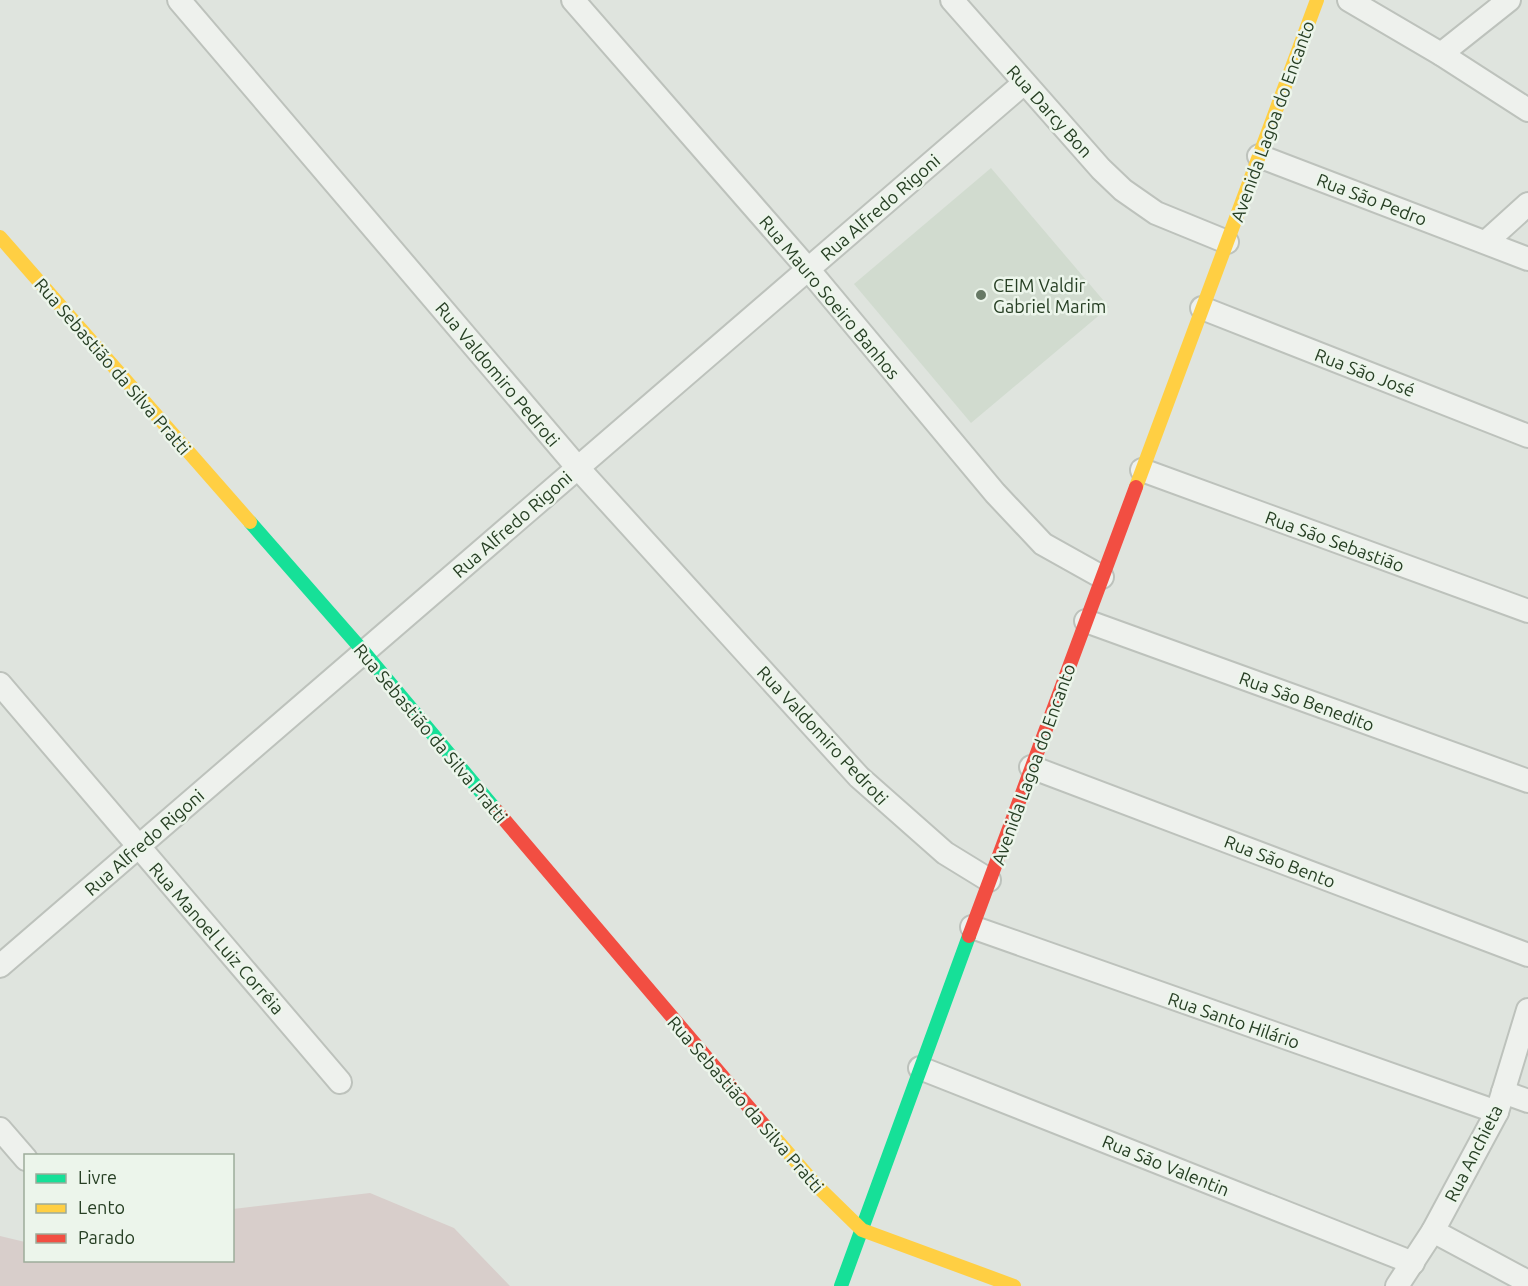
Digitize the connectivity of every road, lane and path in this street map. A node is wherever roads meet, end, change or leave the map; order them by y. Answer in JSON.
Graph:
{"nodes":[{"id":1,"x":180,"y":0,"type":"edge"},
{"id":2,"x":573,"y":0,"type":"edge"},
{"id":3,"x":952,"y":0,"type":"edge"},
{"id":4,"x":1317,"y":0,"type":"edge"},
{"id":5,"x":1349,"y":0,"type":"edge"},
{"id":6,"x":1509,"y":0,"type":"edge"},
{"id":7,"x":1441,"y":54,"type":"junction"},
{"id":8,"x":1024,"y":83,"type":"junction"},
{"id":9,"x":1528,"y":110,"type":"edge"},
{"id":10,"x":1259,"y":156,"type":"junction"},
{"id":11,"x":1528,"y":204,"type":"edge"},
{"id":12,"x":1156,"y":213,"type":"joint"},
{"id":13,"x":0,"y":237,"type":"edge"},
{"id":14,"x":1227,"y":242,"type":"junction"},
{"id":15,"x":1486,"y":242,"type":"junction"},
{"id":16,"x":1528,"y":258,"type":"edge"},
{"id":17,"x":808,"y":269,"type":"junction"},
{"id":18,"x":1202,"y":308,"type":"junction"},
{"id":19,"x":1528,"y":436,"type":"edge"},
{"id":20,"x":578,"y":468,"type":"junction"},
{"id":21,"x":1142,"y":470,"type":"junction"},
{"id":22,"x":1102,"y":577,"type":"junction"},
{"id":23,"x":1528,"y":611,"type":"edge"},
{"id":24,"x":1086,"y":621,"type":"junction"},
{"id":25,"x":364,"y":652,"type":"junction"},
{"id":26,"x":0,"y":684,"type":"edge"},
{"id":27,"x":1031,"y":767,"type":"junction"},
{"id":28,"x":1528,"y":781,"type":"edge"},
{"id":29,"x":139,"y":846,"type":"junction"},
{"id":30,"x":990,"y":880,"type":"junction"},
{"id":31,"x":972,"y":927,"type":"junction"},
{"id":32,"x":1528,"y":955,"type":"edge"},
{"id":33,"x":0,"y":966,"type":"edge"},
{"id":34,"x":1528,"y":1010,"type":"edge"},
{"id":35,"x":920,"y":1068,"type":"junction"},
{"id":36,"x":340,"y":1082,"type":"dead end"},
{"id":37,"x":1528,"y":1101,"type":"edge"},
{"id":38,"x":1500,"y":1102,"type":"junction"},
{"id":39,"x":0,"y":1129,"type":"edge"},
{"id":40,"x":24,"y":1157,"type":"edge"},
{"id":41,"x":862,"y":1230,"type":"junction"},
{"id":42,"x":1433,"y":1231,"type":"junction"},
{"id":43,"x":1413,"y":1263,"type":"junction"},
{"id":44,"x":1528,"y":1282,"type":"edge"},
{"id":45,"x":1000,"y":1284,"type":"edge"},
{"id":46,"x":842,"y":1286,"type":"edge"},
{"id":47,"x":1397,"y":1286,"type":"edge"}],
"edges":[{"from":1,"to":20,"type":"street","name":"Rua Valdomiro Pedroti"},
{"from":2,"to":17,"type":"street","name":"Rua Mauro Soeiro Banhos"},
{"from":3,"to":8,"type":"street","name":"Rua Darcy Bon"},
{"from":4,"to":10,"type":"street","name":"Avenida Lagoa do Encanto"},
{"from":5,"to":7,"type":"street"},
{"from":6,"to":7,"type":"street"},
{"from":7,"to":9,"type":"street"},
{"from":8,"to":12,"type":"street","name":"Rua Darcy Bon"},
{"from":8,"to":17,"type":"street","name":"Rua Alfredo Rigoni"},
{"from":10,"to":14,"type":"street","name":"Avenida Lagoa do Encanto"},
{"from":10,"to":15,"type":"street","name":"Rua São Pedro"},
{"from":11,"to":15,"type":"street"},
{"from":12,"to":14,"type":"street","name":"Avenida Lagoa do Encanto"},
{"from":13,"to":25,"type":"street","name":"Rua Sebastião da Silva Pratti"},
{"from":14,"to":18,"type":"street","name":"Avenida Lagoa do Encanto"},
{"from":15,"to":16,"type":"street","name":"Rua São Pedro"},
{"from":17,"to":20,"type":"street","name":"Rua Alfredo Rigoni"},
{"from":17,"to":22,"type":"street","name":"Rua Mauro Soeiro Banhos"},
{"from":18,"to":19,"type":"street","name":"Rua São José"},
{"from":18,"to":21,"type":"street","name":"Avenida Lagoa do Encanto"},
{"from":20,"to":25,"type":"street","name":"Rua Alfredo Rigoni"},
{"from":20,"to":30,"type":"street","name":"Rua Valdomiro Pedroti"},
{"from":21,"to":22,"type":"street","name":"Avenida Lagoa do Encanto"},
{"from":21,"to":23,"type":"street","name":"Rua São Sebastião"},
{"from":22,"to":24,"type":"street","name":"Avenida Lagoa do Encanto"},
{"from":24,"to":27,"type":"street","name":"Avenida Lagoa do Encanto"},
{"from":24,"to":28,"type":"street","name":"Rua São Benedito"},
{"from":25,"to":29,"type":"street","name":"Rua Alfredo Rigoni"},
{"from":25,"to":41,"type":"street","name":"Rua Sebastião da Silva Pratti"},
{"from":26,"to":29,"type":"street","name":"Rua Manoel Luiz Corrêia"},
{"from":27,"to":30,"type":"street","name":"Avenida Lagoa do Encanto"},
{"from":27,"to":32,"type":"street","name":"Rua São Bento"},
{"from":29,"to":33,"type":"street","name":"Rua Alfredo Rigoni"},
{"from":29,"to":36,"type":"street","name":"Rua Manoel Luiz Corrêia"},
{"from":30,"to":31,"type":"street","name":"Avenida Lagoa do Encanto"},
{"from":31,"to":35,"type":"street","name":"Avenida Lagoa do Encanto"},
{"from":31,"to":38,"type":"street","name":"Rua Santo Hilário"},
{"from":34,"to":38,"type":"street","name":"Rua Anchieta"},
{"from":35,"to":41,"type":"street","name":"Avenida Lagoa do Encanto"},
{"from":35,"to":43,"type":"street","name":"Rua São Valentin"},
{"from":37,"to":38,"type":"street","name":"Rua Santo Hilário"},
{"from":38,"to":42,"type":"street","name":"Rua Anchieta"},
{"from":39,"to":40,"type":"street"},
{"from":41,"to":45,"type":"street"},
{"from":41,"to":46,"type":"street","name":"Avenida Lagoa do Encanto"},
{"from":42,"to":43,"type":"street","name":"Rua Anchieta"},
{"from":42,"to":44,"type":"street"},
{"from":43,"to":47,"type":"street","name":"Rua Anchieta"}]}
